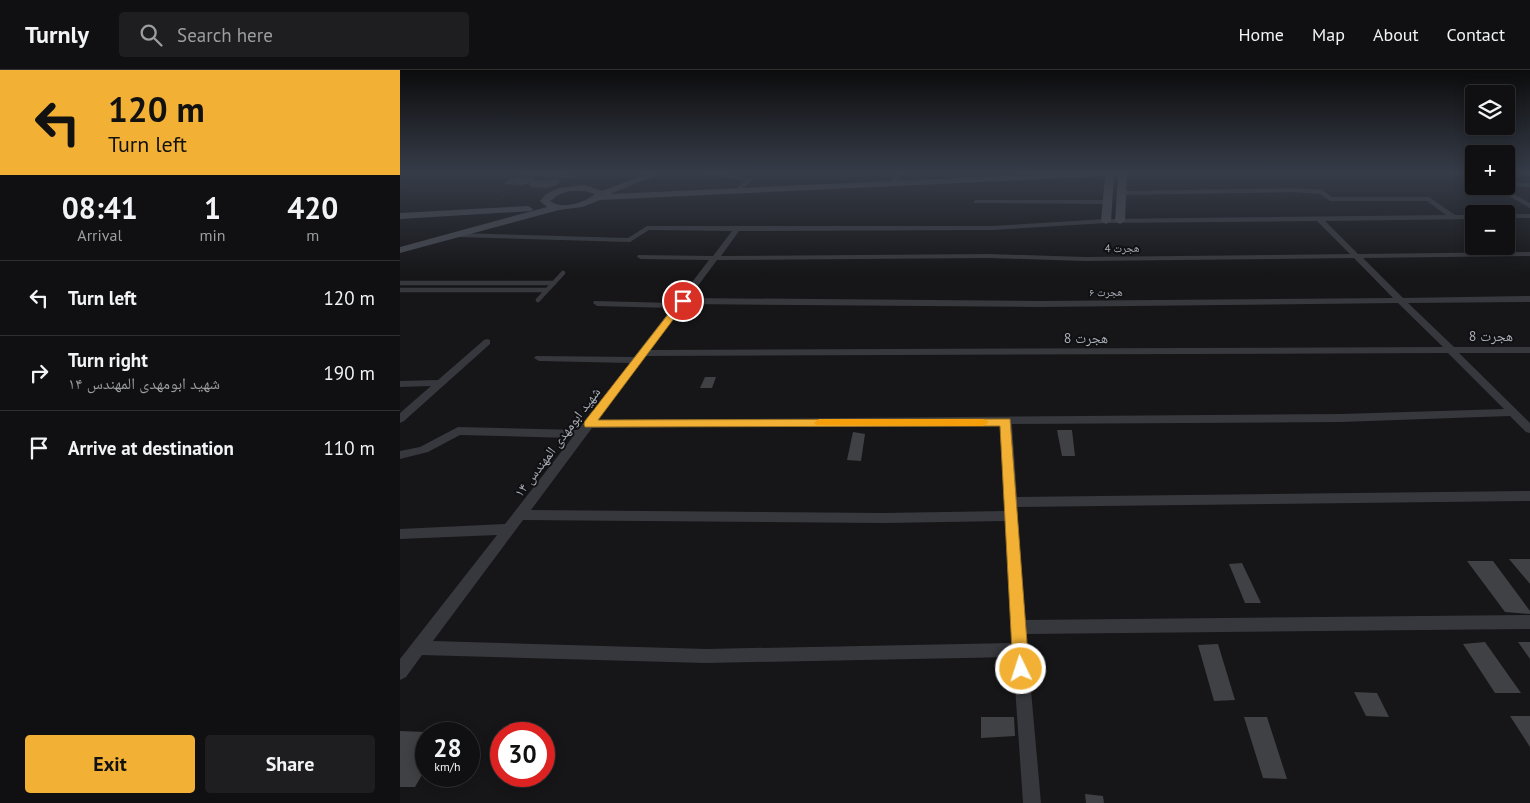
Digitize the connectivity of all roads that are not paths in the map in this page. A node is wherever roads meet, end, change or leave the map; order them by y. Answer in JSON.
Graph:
{"nodes":[{"id":1,"x":558,"y":206,"type":"edge"},
{"id":2,"x":568,"y":206,"type":"edge"},
{"id":3,"x":578,"y":206,"type":"edge"},
{"id":4,"x":1108,"y":206,"type":"edge"},
{"id":5,"x":1121,"y":206,"type":"edge"},
{"id":6,"x":1439,"y":206,"type":"edge"},
{"id":7,"x":564,"y":207,"type":"junction"},
{"id":8,"x":400,"y":216,"type":"edge"},
{"id":9,"x":1515,"y":216,"type":"edge"},
{"id":10,"x":1530,"y":216,"type":"edge"},
{"id":11,"x":1453,"y":217,"type":"junction"},
{"id":12,"x":1465,"y":217,"type":"edge"},
{"id":13,"x":1318,"y":218,"type":"junction"},
{"id":14,"x":1120,"y":220,"type":"junction"},
{"id":15,"x":1106,"y":221,"type":"junction"},
{"id":16,"x":737,"y":229,"type":"junction"},
{"id":17,"x":458,"y":236,"type":"junction"},
{"id":18,"x":400,"y":250,"type":"edge"},
{"id":19,"x":1530,"y":254,"type":"edge"},
{"id":20,"x":1356,"y":256,"type":"junction"},
{"id":21,"x":641,"y":257,"type":"dead end"},
{"id":22,"x":715,"y":258,"type":"junction"},
{"id":23,"x":563,"y":274,"type":"dead end"},
{"id":24,"x":400,"y":283,"type":"edge"},
{"id":25,"x":534,"y":283,"type":"junction"},
{"id":26,"x":554,"y":283,"type":"junction"},
{"id":27,"x":400,"y":290,"type":"edge"},
{"id":28,"x":526,"y":290,"type":"junction"},
{"id":29,"x":547,"y":290,"type":"junction"},
{"id":30,"x":1530,"y":299,"type":"edge"},
{"id":31,"x":538,"y":300,"type":"dead end"},
{"id":32,"x":1400,"y":300,"type":"junction"},
{"id":33,"x":681,"y":303,"type":"junction"},
{"id":34,"x":597,"y":304,"type":"dead end"},
{"id":35,"x":487,"y":342,"type":"dead end"},
{"id":36,"x":1450,"y":350,"type":"junction"},
{"id":37,"x":1530,"y":350,"type":"edge"},
{"id":38,"x":640,"y":357,"type":"junction"},
{"id":39,"x":539,"y":358,"type":"dead end"},
{"id":40,"x":442,"y":383,"type":"junction"},
{"id":41,"x":400,"y":384,"type":"edge"},
{"id":42,"x":1513,"y":412,"type":"junction"},
{"id":43,"x":400,"y":419,"type":"edge"},
{"id":44,"x":1006,"y":422,"type":"junction"},
{"id":45,"x":589,"y":424,"type":"junction"},
{"id":46,"x":1530,"y":429,"type":"edge"},
{"id":47,"x":581,"y":434,"type":"junction"},
{"id":48,"x":400,"y":455,"type":"edge"},
{"id":49,"x":1530,"y":496,"type":"edge"},
{"id":50,"x":1011,"y":509,"type":"junction"},
{"id":51,"x":520,"y":515,"type":"junction"},
{"id":52,"x":509,"y":529,"type":"junction"},
{"id":53,"x":400,"y":534,"type":"edge"},
{"id":54,"x":1530,"y":622,"type":"edge"},
{"id":55,"x":1018,"y":627,"type":"junction"},
{"id":56,"x":418,"y":648,"type":"junction"},
{"id":57,"x":1020,"y":650,"type":"junction"},
{"id":58,"x":401,"y":669,"type":"edge"},
{"id":59,"x":1032,"y":803,"type":"edge"}],
"edges":[{"from":1,"to":7,"type":"street"},
{"from":2,"to":7,"type":"street"},
{"from":3,"to":7,"type":"street"},
{"from":4,"to":15,"type":"street"},
{"from":5,"to":14,"type":"street"},
{"from":6,"to":11,"type":"street"},
{"from":7,"to":8,"type":"street"},
{"from":7,"to":17,"type":"street"},
{"from":9,"to":10,"type":"street"},
{"from":11,"to":12,"type":"street"},
{"from":11,"to":13,"type":"street"},
{"from":13,"to":14,"type":"street"},
{"from":13,"to":20,"type":"street"},
{"from":14,"to":15,"type":"street"},
{"from":15,"to":16,"type":"street"},
{"from":16,"to":17,"type":"street"},
{"from":16,"to":22,"type":"street","name":"شهید ابومهدی المهندس ۱۴"},
{"from":17,"to":18,"type":"street"},
{"from":19,"to":20,"type":"street","name":"هجرت 4"},
{"from":20,"to":22,"type":"street","name":"هجرت 4"},
{"from":20,"to":32,"type":"street"},
{"from":21,"to":22,"type":"street","name":"هجرت 4"},
{"from":22,"to":33,"type":"street","name":"شهید ابومهدی المهندس ۱۴"},
{"from":23,"to":26,"type":"lane"},
{"from":24,"to":25,"type":"lane"},
{"from":25,"to":26,"type":"lane"},
{"from":25,"to":28,"type":"lane"},
{"from":26,"to":29,"type":"lane"},
{"from":27,"to":28,"type":"lane"},
{"from":28,"to":29,"type":"lane"},
{"from":29,"to":31,"type":"lane"},
{"from":30,"to":32,"type":"street","name":"هجرت ۶"},
{"from":32,"to":33,"type":"street","name":"هجرت ۶"},
{"from":32,"to":36,"type":"street"},
{"from":33,"to":34,"type":"street","name":"هجرت ۶"},
{"from":33,"to":38,"type":"street","name":"شهید ابومهدی المهندس ۱۴"},
{"from":35,"to":40,"type":"street"},
{"from":36,"to":37,"type":"street","name":"هجرت 8"},
{"from":36,"to":38,"type":"street","name":"هجرت 8"},
{"from":36,"to":42,"type":"street"},
{"from":38,"to":39,"type":"street","name":"هجرت 8"},
{"from":38,"to":45,"type":"street","name":"شهید ابومهدی المهندس ۱۴"},
{"from":40,"to":41,"type":"street"},
{"from":40,"to":43,"type":"street"},
{"from":42,"to":44,"type":"street"},
{"from":42,"to":46,"type":"street"},
{"from":44,"to":45,"type":"street"},
{"from":44,"to":50,"type":"street"},
{"from":45,"to":47,"type":"street","name":"شهید ابومهدی المهندس ۱۴"},
{"from":47,"to":48,"type":"street"},
{"from":47,"to":51,"type":"street","name":"شهید ابومهدی المهندس ۱۴"},
{"from":49,"to":50,"type":"street"},
{"from":50,"to":51,"type":"street"},
{"from":50,"to":55,"type":"street"},
{"from":51,"to":52,"type":"street","name":"شهید ابومهدی المهندس ۱۴"},
{"from":52,"to":53,"type":"street"},
{"from":52,"to":56,"type":"street","name":"شهید ابومهدی المهندس ۱۴"},
{"from":54,"to":55,"type":"street"},
{"from":55,"to":57,"type":"street"},
{"from":56,"to":57,"type":"street"},
{"from":56,"to":58,"type":"street","name":"شهید ابومهدی المهندس ۱۴"},
{"from":57,"to":59,"type":"street"}]}
